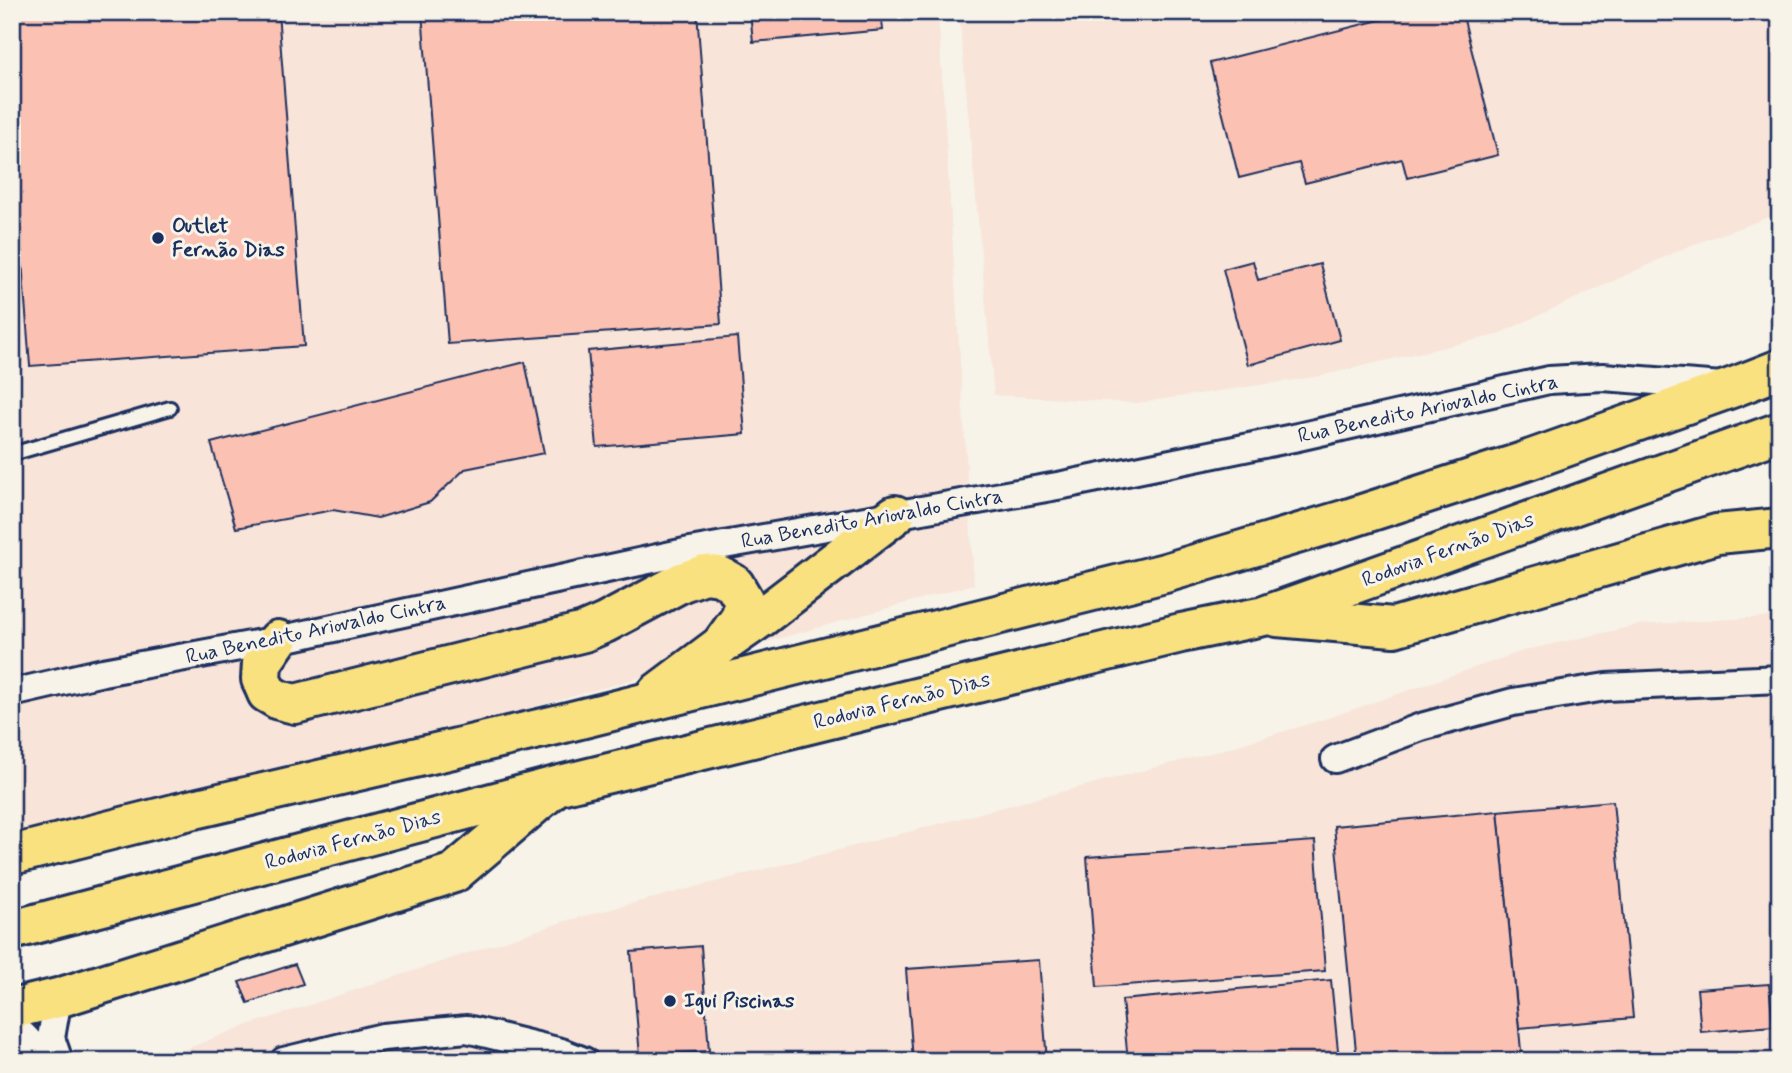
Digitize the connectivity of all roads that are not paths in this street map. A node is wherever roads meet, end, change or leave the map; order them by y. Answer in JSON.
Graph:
{"nodes":[{"id":1,"x":1780,"y":369,"type":"edge"},
{"id":2,"x":1734,"y":387,"type":"junction"},
{"id":3,"x":170,"y":408,"type":"dead end"},
{"id":4,"x":1780,"y":432,"type":"edge"},
{"id":5,"x":12,"y":454,"type":"edge"},
{"id":6,"x":895,"y":515,"type":"junction"},
{"id":7,"x":1780,"y":528,"type":"edge"},
{"id":8,"x":1264,"y":616,"type":"junction"},
{"id":9,"x":278,"y":640,"type":"junction"},
{"id":10,"x":721,"y":645,"type":"junction"},
{"id":11,"x":1780,"y":679,"type":"edge"},
{"id":12,"x":12,"y":693,"type":"edge"},
{"id":13,"x":641,"y":704,"type":"junction"},
{"id":14,"x":1335,"y":759,"type":"dead end"},
{"id":15,"x":556,"y":786,"type":"junction"},
{"id":16,"x":12,"y":855,"type":"edge"},
{"id":17,"x":12,"y":930,"type":"edge"},
{"id":18,"x":58,"y":998,"type":"junction"},
{"id":19,"x":12,"y":1009,"type":"edge"},
{"id":20,"x":12,"y":1030,"type":"edge"},
{"id":21,"x":48,"y":1061,"type":"edge"},
{"id":22,"x":59,"y":1061,"type":"edge"},
{"id":23,"x":284,"y":1061,"type":"edge"},
{"id":24,"x":584,"y":1061,"type":"edge"}],
"edges":[{"from":1,"to":2,"type":"highway"},
{"from":2,"to":6,"type":"street","name":"Rua Benedito Ariovaldo Cintra"},
{"from":2,"to":13,"type":"highway"},
{"from":3,"to":5,"type":"lane"},
{"from":4,"to":8,"type":"highway","name":"Rodovia Fernão Dias"},
{"from":6,"to":9,"type":"street","name":"Rua Benedito Ariovaldo Cintra"},
{"from":6,"to":10,"type":"highway"},
{"from":7,"to":8,"type":"highway"},
{"from":8,"to":15,"type":"highway","name":"Rodovia Fernão Dias"},
{"from":9,"to":10,"type":"highway"},
{"from":9,"to":12,"type":"street","name":"Rua Benedito Ariovaldo Cintra"},
{"from":10,"to":13,"type":"highway"},
{"from":11,"to":14,"type":"street"},
{"from":13,"to":16,"type":"highway"},
{"from":15,"to":17,"type":"highway","name":"Rodovia Fernão Dias"},
{"from":15,"to":18,"type":"highway"},
{"from":18,"to":19,"type":"highway"},
{"from":18,"to":22,"type":"street"},
{"from":20,"to":21,"type":"street"},
{"from":23,"to":24,"type":"street"}]}
